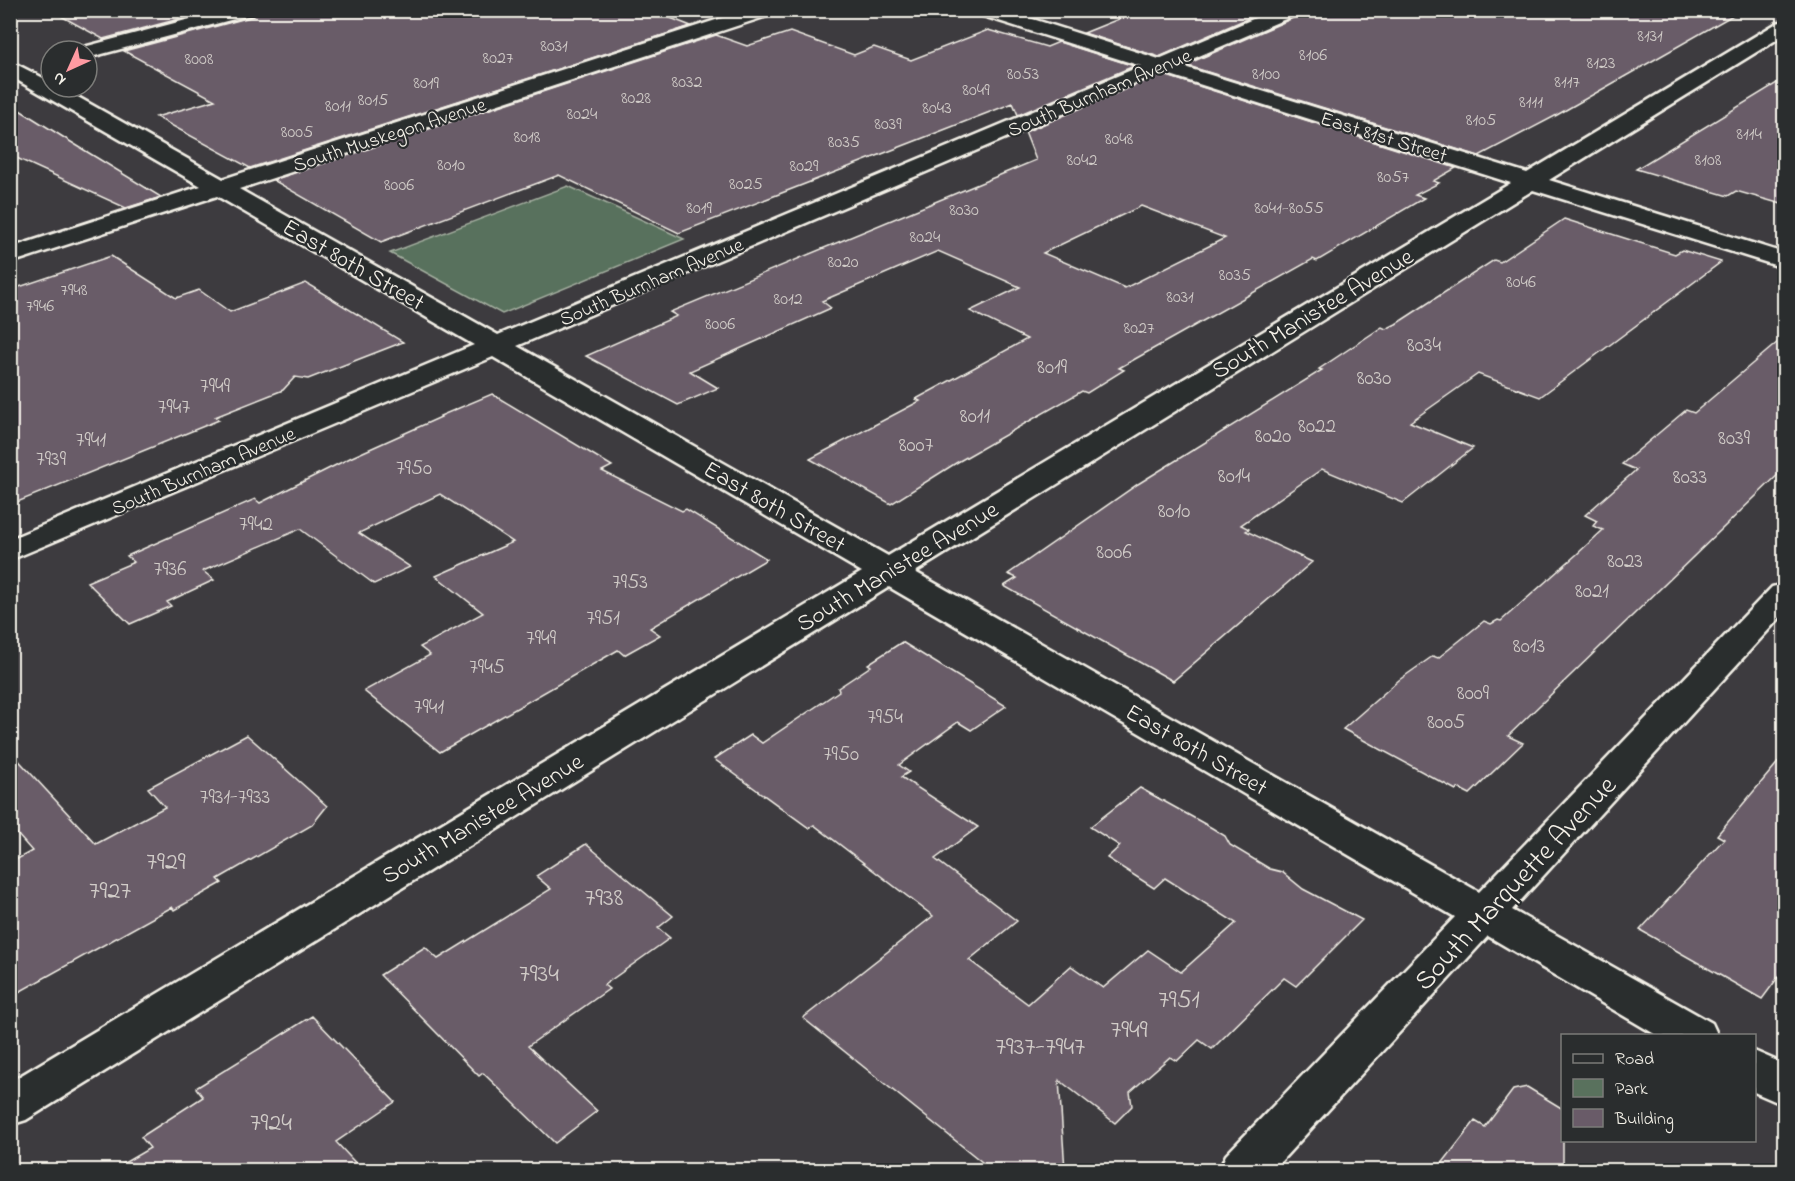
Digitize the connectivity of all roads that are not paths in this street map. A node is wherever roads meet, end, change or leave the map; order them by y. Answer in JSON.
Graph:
{"nodes":[{"id":1,"x":247,"y":10,"type":"edge"},
{"id":2,"x":767,"y":10,"type":"edge"},
{"id":3,"x":983,"y":10,"type":"edge"},
{"id":4,"x":1291,"y":10,"type":"edge"},
{"id":5,"x":1785,"y":27,"type":"edge"},
{"id":6,"x":99,"y":49,"type":"edge"},
{"id":7,"x":39,"y":65,"type":"edge"},
{"id":8,"x":1160,"y":66,"type":"junction"},
{"id":9,"x":13,"y":70,"type":"edge"},
{"id":10,"x":1530,"y":182,"type":"junction"},
{"id":11,"x":221,"y":188,"type":"junction"},
{"id":12,"x":10,"y":256,"type":"edge"},
{"id":13,"x":1785,"y":261,"type":"edge"},
{"id":14,"x":496,"y":346,"type":"junction"},
{"id":15,"x":10,"y":551,"type":"edge"},
{"id":16,"x":888,"y":571,"type":"junction"},
{"id":17,"x":1785,"y":594,"type":"edge"},
{"id":18,"x":1484,"y":914,"type":"junction"},
{"id":19,"x":1694,"y":1034,"type":"edge"},
{"id":20,"x":1756,"y":1070,"type":"edge"},
{"id":21,"x":1785,"y":1086,"type":"edge"},
{"id":22,"x":10,"y":1106,"type":"edge"},
{"id":23,"x":1243,"y":1170,"type":"edge"}],
"edges":[{"from":1,"to":6,"type":"street"},
{"from":2,"to":11,"type":"street","name":"South Muskegon Avenue"},
{"from":3,"to":8,"type":"street","name":"East 81st Street"},
{"from":4,"to":8,"type":"street","name":"South Burnham Avenue"},
{"from":5,"to":10,"type":"street","name":"South Manistee Avenue"},
{"from":7,"to":9,"type":"street"},
{"from":8,"to":10,"type":"street","name":"East 81st Street"},
{"from":8,"to":14,"type":"street","name":"South Burnham Avenue"},
{"from":9,"to":11,"type":"street","name":"East 80th Street"},
{"from":10,"to":13,"type":"street","name":"East 81st Street"},
{"from":10,"to":16,"type":"street","name":"South Manistee Avenue"},
{"from":11,"to":12,"type":"street","name":"South Muskegon Avenue"},
{"from":11,"to":14,"type":"street","name":"East 80th Street"},
{"from":14,"to":15,"type":"street","name":"South Burnham Avenue"},
{"from":14,"to":16,"type":"street","name":"East 80th Street"},
{"from":16,"to":18,"type":"street","name":"East 80th Street"},
{"from":16,"to":22,"type":"street","name":"South Manistee Avenue"},
{"from":17,"to":18,"type":"street","name":"South Marquette Avenue"},
{"from":18,"to":19,"type":"street","name":"East 80th Street"},
{"from":18,"to":23,"type":"street","name":"South Marquette Avenue"},
{"from":20,"to":21,"type":"street"}]}
